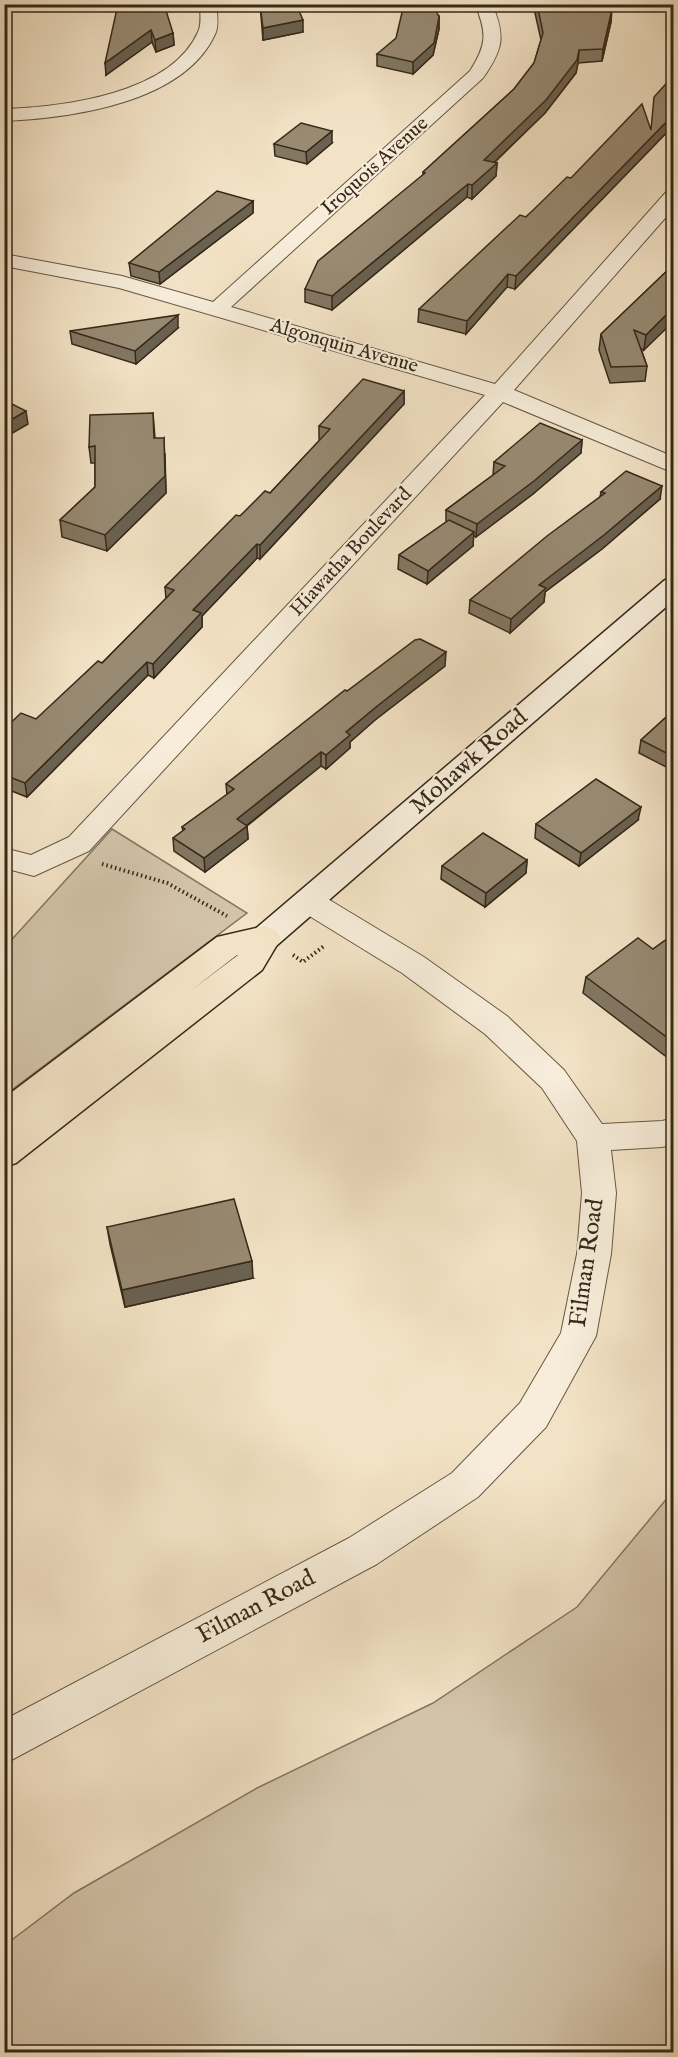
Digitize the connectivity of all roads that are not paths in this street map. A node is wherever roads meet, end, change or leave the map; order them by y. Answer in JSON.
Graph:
{"nodes":[{"id":1,"x":208,"y":4,"type":"edge"},
{"id":2,"x":483,"y":4,"type":"edge"},
{"id":3,"x":4,"y":115,"type":"edge"},
{"id":4,"x":674,"y":195,"type":"edge"},
{"id":5,"x":4,"y":260,"type":"edge"},
{"id":6,"x":217,"y":309,"type":"junction"},
{"id":7,"x":500,"y":392,"type":"junction"},
{"id":8,"x":674,"y":466,"type":"edge"},
{"id":9,"x":674,"y":586,"type":"edge"},
{"id":10,"x":4,"y":858,"type":"edge"},
{"id":11,"x":308,"y":901,"type":"junction"},
{"id":12,"x":265,"y":938,"type":"junction"},
{"id":13,"x":4,"y":1117,"type":"edge"},
{"id":14,"x":52,"y":1117,"type":"junction"},
{"id":15,"x":674,"y":1131,"type":"edge"},
{"id":16,"x":593,"y":1138,"type":"junction"},
{"id":17,"x":4,"y":1153,"type":"edge"},
{"id":18,"x":4,"y":1162,"type":"edge"},
{"id":19,"x":4,"y":1743,"type":"edge"}],
"edges":[{"from":1,"to":3,"type":"street"},
{"from":2,"to":6,"type":"street","name":"Iroquois Avenue"},
{"from":4,"to":7,"type":"street","name":"Hiawatha Boulevard"},
{"from":5,"to":6,"type":"street","name":"Algonquin Avenue"},
{"from":6,"to":7,"type":"street","name":"Algonquin Avenue"},
{"from":7,"to":8,"type":"street","name":"Algonquin Avenue"},
{"from":7,"to":10,"type":"street","name":"Hiawatha Boulevard"},
{"from":9,"to":11,"type":"main road","name":"Mohawk Road"},
{"from":11,"to":12,"type":"main road","name":"Mohawk Road"},
{"from":11,"to":16,"type":"street","name":"Filman Road"},
{"from":12,"to":13,"type":"highway"},
{"from":12,"to":14,"type":"highway"},
{"from":14,"to":17,"type":"highway"},
{"from":14,"to":18,"type":"highway"},
{"from":15,"to":16,"type":"street"},
{"from":16,"to":19,"type":"street","name":"Filman Road"}]}
